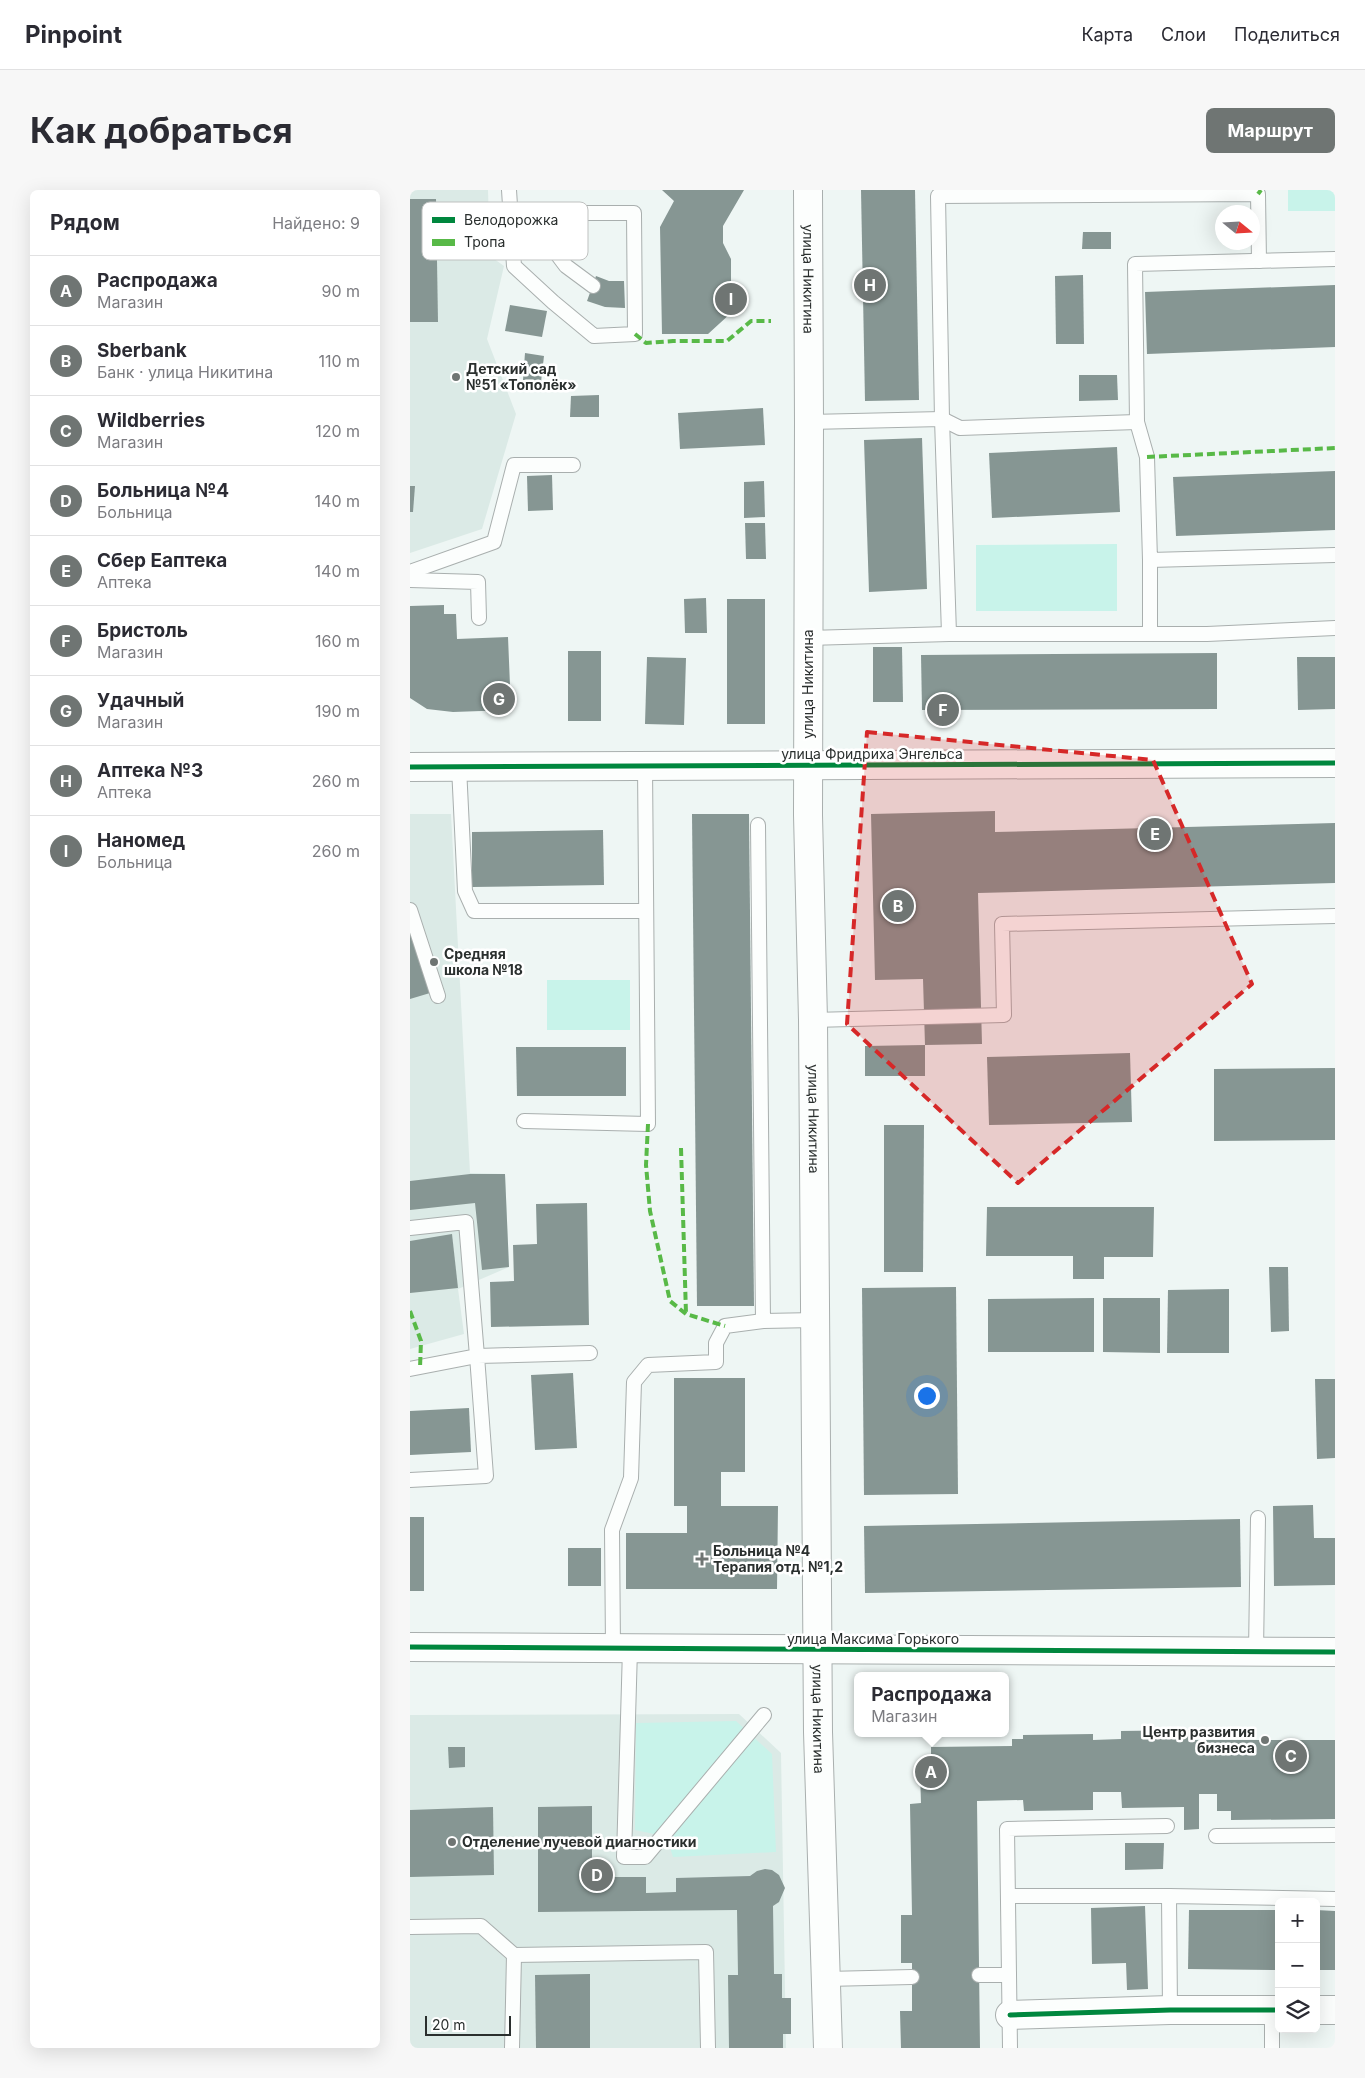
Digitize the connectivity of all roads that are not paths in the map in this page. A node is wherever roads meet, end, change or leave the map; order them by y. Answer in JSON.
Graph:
{"nodes":[{"id":1,"x":808,"y":190,"type":"edge"},
{"id":2,"x":588,"y":213,"type":"edge"},
{"id":3,"x":514,"y":260,"type":"edge"},
{"id":4,"x":562,"y":260,"type":"edge"},
{"id":5,"x":1335,"y":260,"type":"edge"},
{"id":6,"x":1259,"y":261,"type":"junction"},
{"id":7,"x":593,"y":286,"type":"dead end"},
{"id":8,"x":942,"y":418,"type":"junction"},
{"id":9,"x":809,"y":422,"type":"junction"},
{"id":10,"x":1137,"y":422,"type":"junction"},
{"id":11,"x":573,"y":465,"type":"dead end"},
{"id":12,"x":1335,"y":555,"type":"edge"},
{"id":13,"x":1150,"y":560,"type":"junction"},
{"id":14,"x":410,"y":572,"type":"edge"},
{"id":15,"x":410,"y":580,"type":"edge"},
{"id":16,"x":479,"y":618,"type":"dead end"},
{"id":17,"x":1335,"y":628,"type":"edge"},
{"id":18,"x":949,"y":634,"type":"junction"},
{"id":19,"x":1150,"y":634,"type":"junction"},
{"id":20,"x":808,"y":638,"type":"junction"},
{"id":21,"x":1335,"y":763,"type":"edge"},
{"id":22,"x":645,"y":766,"type":"junction"},
{"id":23,"x":808,"y":766,"type":"junction"},
{"id":24,"x":410,"y":767,"type":"edge"},
{"id":25,"x":459,"y":767,"type":"junction"},
{"id":26,"x":758,"y":825,"type":"dead end"},
{"id":27,"x":410,"y":910,"type":"edge"},
{"id":28,"x":646,"y":911,"type":"junction"},
{"id":29,"x":1335,"y":916,"type":"edge"},
{"id":30,"x":438,"y":996,"type":"dead end"},
{"id":31,"x":813,"y":1020,"type":"junction"},
{"id":32,"x":524,"y":1121,"type":"dead end"},
{"id":33,"x":410,"y":1228,"type":"edge"},
{"id":34,"x":816,"y":1320,"type":"junction"},
{"id":35,"x":762,"y":1321,"type":"junction"},
{"id":36,"x":590,"y":1353,"type":"dead end"},
{"id":37,"x":476,"y":1356,"type":"junction"},
{"id":38,"x":410,"y":1370,"type":"edge"},
{"id":39,"x":410,"y":1480,"type":"edge"},
{"id":40,"x":1258,"y":1518,"type":"dead end"},
{"id":41,"x":410,"y":1647,"type":"edge"},
{"id":42,"x":621,"y":1649,"type":"junction"},
{"id":43,"x":818,"y":1650,"type":"junction"},
{"id":44,"x":1256,"y":1652,"type":"junction"},
{"id":45,"x":1335,"y":1652,"type":"edge"},
{"id":46,"x":764,"y":1715,"type":"dead end"},
{"id":47,"x":1167,"y":1826,"type":"dead end"},
{"id":48,"x":1335,"y":1835,"type":"edge"},
{"id":49,"x":1216,"y":1836,"type":"dead end"},
{"id":50,"x":1008,"y":1896,"type":"junction"},
{"id":51,"x":1169,"y":1896,"type":"junction"},
{"id":52,"x":1335,"y":1898,"type":"edge"},
{"id":53,"x":410,"y":1928,"type":"edge"},
{"id":54,"x":514,"y":1955,"type":"junction"},
{"id":55,"x":979,"y":1975,"type":"dead end"},
{"id":56,"x":1009,"y":1975,"type":"junction"},
{"id":57,"x":912,"y":1977,"type":"dead end"},
{"id":58,"x":826,"y":1979,"type":"junction"},
{"id":59,"x":1170,"y":2010,"type":"junction"},
{"id":60,"x":1275,"y":2010,"type":"edge"},
{"id":61,"x":1320,"y":2010,"type":"edge"},
{"id":62,"x":1335,"y":2010,"type":"edge"},
{"id":63,"x":1010,"y":2015,"type":"junction"},
{"id":64,"x":512,"y":2048,"type":"edge"},
{"id":65,"x":708,"y":2048,"type":"edge"},
{"id":66,"x":828,"y":2048,"type":"edge"},
{"id":67,"x":1010,"y":2048,"type":"edge"},
{"id":68,"x":1272,"y":2048,"type":"edge"}],
"edges":[{"from":1,"to":9,"type":"street","name":"улица Никитина"},
{"from":2,"to":3,"type":"lane"},
{"from":4,"to":7,"type":"lane"},
{"from":5,"to":6,"type":"lane"},
{"from":6,"to":8,"type":"lane"},
{"from":6,"to":10,"type":"lane"},
{"from":8,"to":9,"type":"lane"},
{"from":8,"to":10,"type":"lane"},
{"from":8,"to":18,"type":"lane"},
{"from":9,"to":20,"type":"street","name":"улица Никитина"},
{"from":10,"to":13,"type":"lane"},
{"from":11,"to":14,"type":"lane"},
{"from":12,"to":13,"type":"lane"},
{"from":13,"to":19,"type":"lane"},
{"from":15,"to":16,"type":"lane"},
{"from":17,"to":19,"type":"lane"},
{"from":18,"to":19,"type":"lane"},
{"from":18,"to":20,"type":"lane"},
{"from":20,"to":23,"type":"street","name":"улица Никитина"},
{"from":21,"to":23,"type":"street","name":"улица Фридриха Энгельса"},
{"from":22,"to":23,"type":"street","name":"улица Фридриха Энгельса"},
{"from":22,"to":25,"type":"street","name":"улица Фридриха Энгельса"},
{"from":22,"to":28,"type":"lane"},
{"from":23,"to":31,"type":"street","name":"улица Никитина"},
{"from":24,"to":25,"type":"street","name":"улица Фридриха Энгельса"},
{"from":25,"to":28,"type":"lane"},
{"from":26,"to":35,"type":"lane"},
{"from":27,"to":30,"type":"lane"},
{"from":28,"to":32,"type":"lane"},
{"from":29,"to":31,"type":"lane"},
{"from":31,"to":34,"type":"street","name":"улица Никитина"},
{"from":33,"to":37,"type":"lane"},
{"from":34,"to":35,"type":"lane"},
{"from":34,"to":43,"type":"street","name":"улица Никитина"},
{"from":35,"to":42,"type":"lane"},
{"from":36,"to":37,"type":"lane"},
{"from":37,"to":38,"type":"lane"},
{"from":37,"to":39,"type":"lane"},
{"from":40,"to":44,"type":"lane"},
{"from":41,"to":42,"type":"street","name":"улица Максима Горького"},
{"from":42,"to":43,"type":"street","name":"улица Максима Горького"},
{"from":42,"to":46,"type":"lane"},
{"from":43,"to":44,"type":"street","name":"улица Максима Горького"},
{"from":43,"to":58,"type":"street","name":"улица Никитина"},
{"from":44,"to":45,"type":"street","name":"улица Максима Горького"},
{"from":47,"to":50,"type":"lane"},
{"from":48,"to":49,"type":"lane"},
{"from":50,"to":51,"type":"lane"},
{"from":50,"to":56,"type":"lane"},
{"from":51,"to":52,"type":"lane"},
{"from":51,"to":59,"type":"lane"},
{"from":53,"to":54,"type":"lane"},
{"from":54,"to":64,"type":"lane"},
{"from":54,"to":65,"type":"lane"},
{"from":55,"to":56,"type":"lane"},
{"from":56,"to":63,"type":"lane"},
{"from":57,"to":58,"type":"lane"},
{"from":58,"to":66,"type":"street","name":"улица Никитина"},
{"from":59,"to":60,"type":"street"},
{"from":59,"to":63,"type":"street"},
{"from":60,"to":68,"type":"lane"},
{"from":61,"to":62,"type":"street"},
{"from":63,"to":67,"type":"lane"}]}
